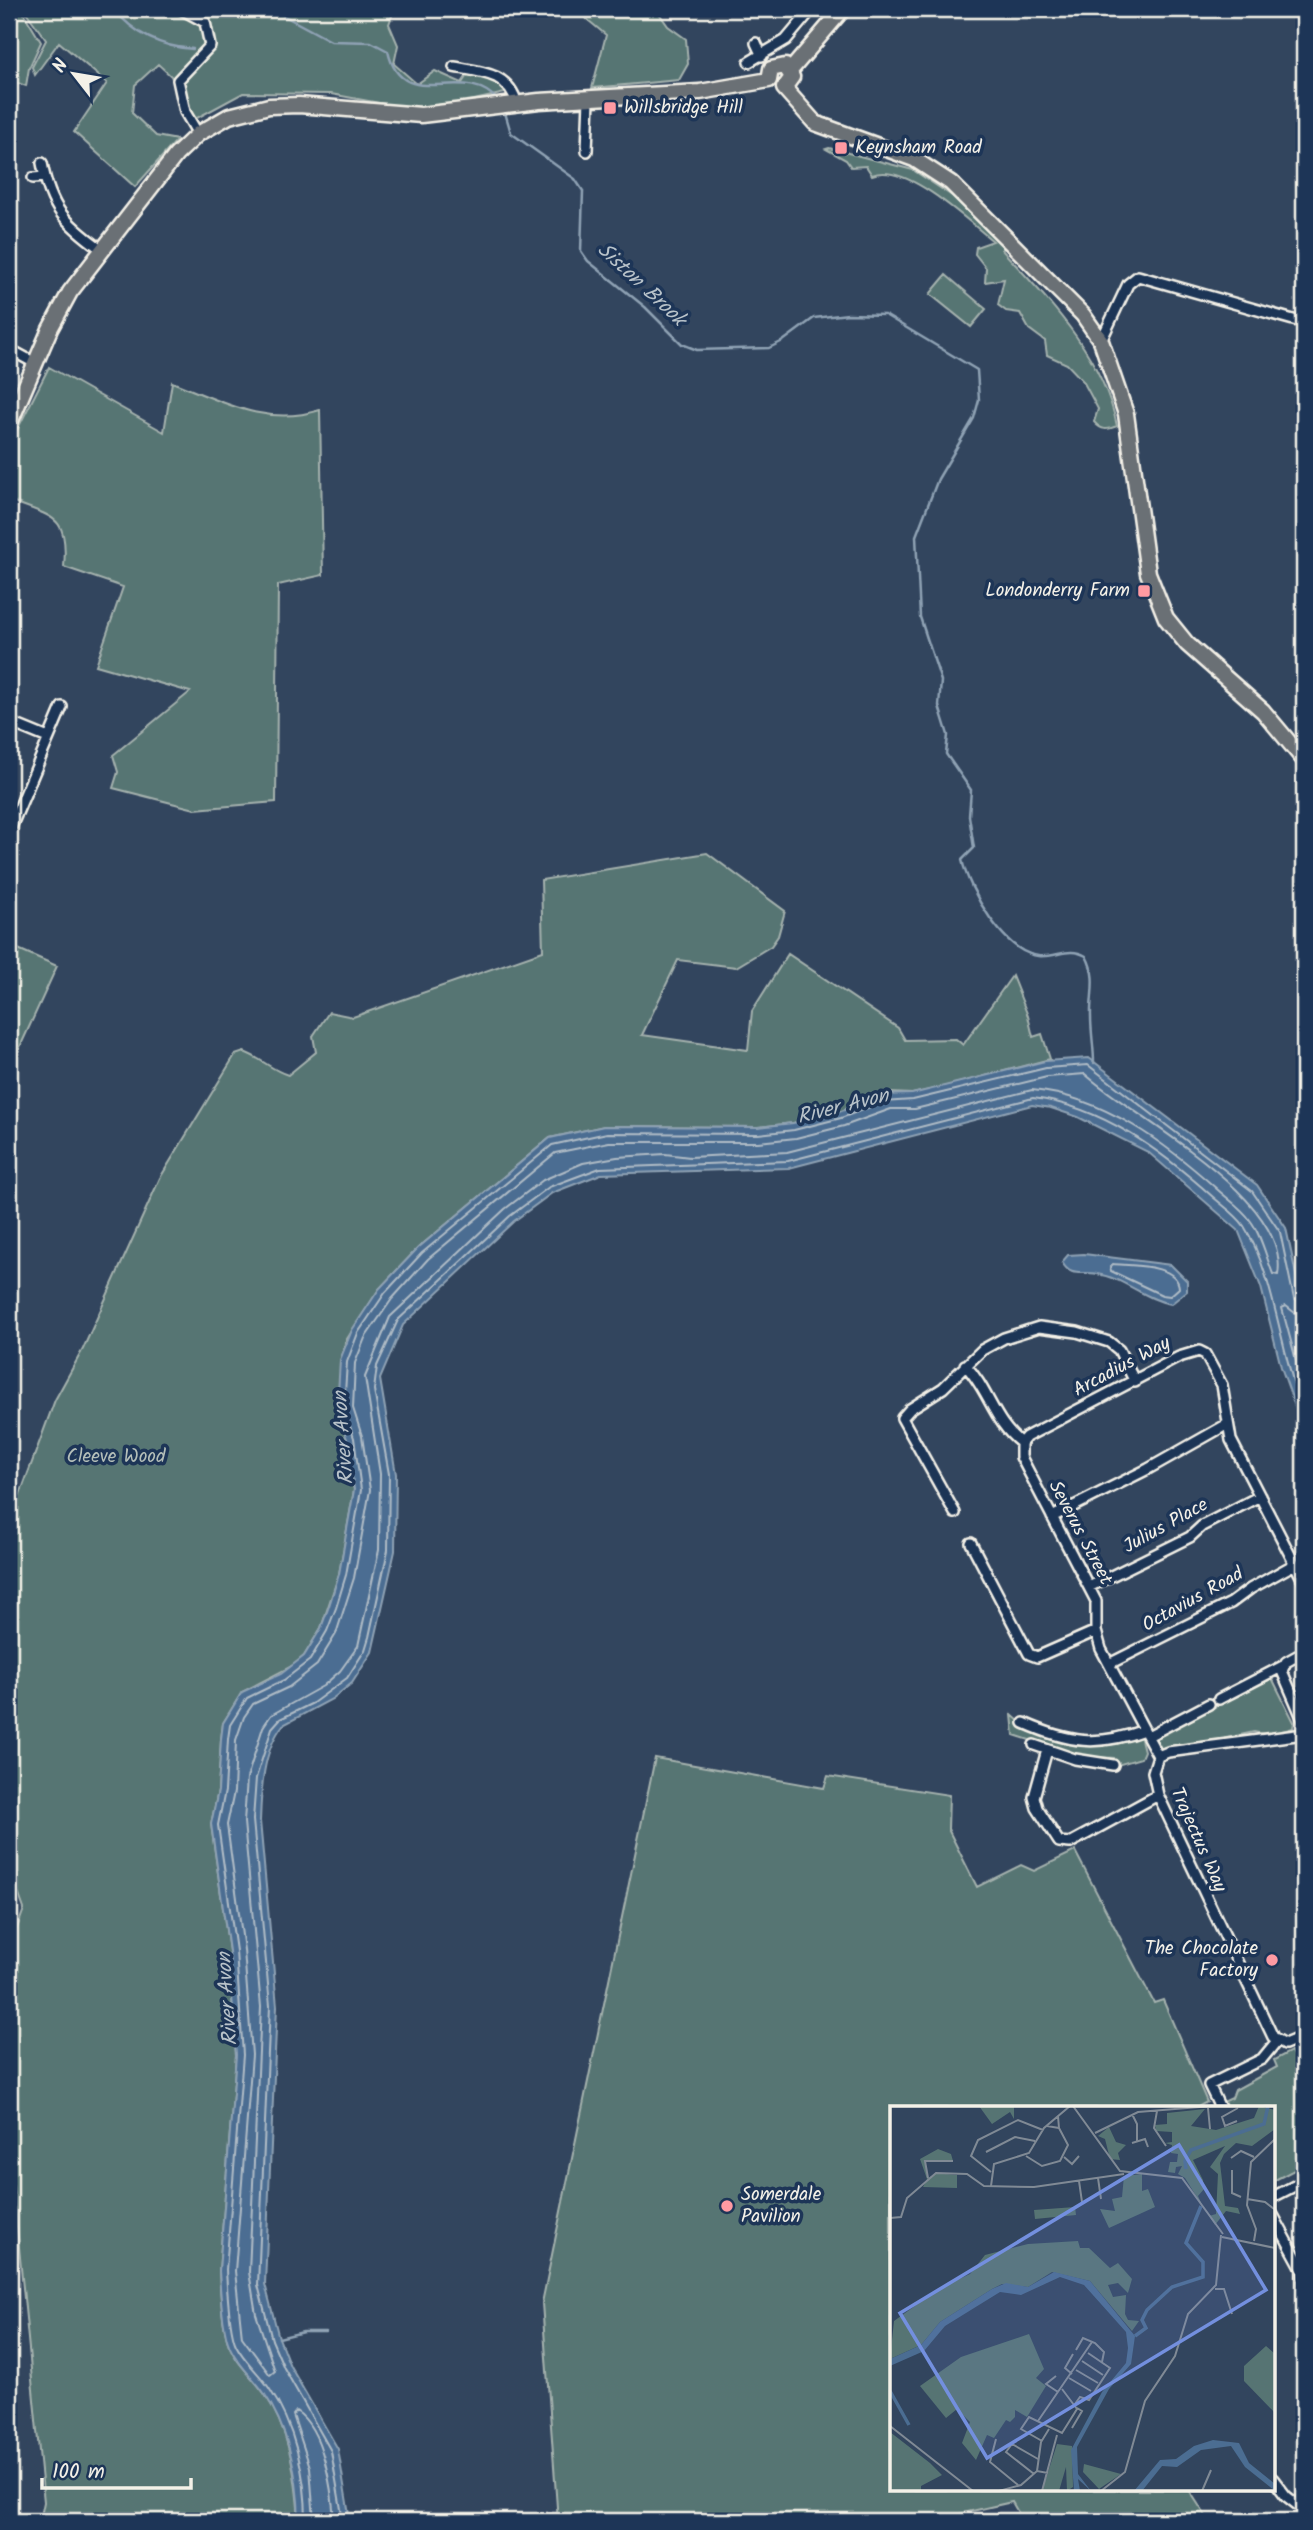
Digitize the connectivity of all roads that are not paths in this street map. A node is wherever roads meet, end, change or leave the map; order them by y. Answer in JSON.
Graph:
{"nodes":[{"id":1,"x":181,"y":9,"type":"edge"},
{"id":2,"x":812,"y":9,"type":"edge"},
{"id":3,"x":843,"y":9,"type":"edge"},
{"id":4,"x":756,"y":43,"type":"dead end"},
{"id":5,"x":762,"y":56,"type":"junction"},
{"id":6,"x":749,"y":62,"type":"dead end"},
{"id":7,"x":454,"y":67,"type":"dead end"},
{"id":8,"x":790,"y":71,"type":"junction"},
{"id":9,"x":769,"y":80,"type":"junction"},
{"id":10,"x":784,"y":88,"type":"junction"},
{"id":11,"x":589,"y":99,"type":"junction"},
{"id":12,"x":512,"y":105,"type":"junction"},
{"id":13,"x":198,"y":134,"type":"junction"},
{"id":14,"x":587,"y":151,"type":"dead end"},
{"id":15,"x":42,"y":163,"type":"dead end"},
{"id":16,"x":44,"y":177,"type":"junction"},
{"id":17,"x":33,"y":178,"type":"dead end"},
{"id":18,"x":102,"y":249,"type":"junction"},
{"id":19,"x":1304,"y":323,"type":"edge"},
{"id":20,"x":1101,"y":341,"type":"junction"},
{"id":21,"x":9,"y":349,"type":"edge"},
{"id":22,"x":35,"y":363,"type":"junction"},
{"id":23,"x":9,"y":425,"type":"edge"},
{"id":24,"x":62,"y":707,"type":"dead end"},
{"id":25,"x":9,"y":722,"type":"edge"},
{"id":26,"x":48,"y":738,"type":"junction"},
{"id":27,"x":1304,"y":760,"type":"edge"},
{"id":28,"x":12,"y":825,"type":"dead end"},
{"id":29,"x":965,"y":1365,"type":"junction"},
{"id":30,"x":1135,"y":1382,"type":"junction"},
{"id":31,"x":1226,"y":1425,"type":"junction"},
{"id":32,"x":1021,"y":1443,"type":"junction"},
{"id":33,"x":1260,"y":1496,"type":"junction"},
{"id":34,"x":955,"y":1513,"type":"dead end"},
{"id":35,"x":1052,"y":1517,"type":"junction"},
{"id":36,"x":971,"y":1543,"type":"dead end"},
{"id":37,"x":1293,"y":1565,"type":"junction"},
{"id":38,"x":1304,"y":1582,"type":"edge"},
{"id":39,"x":1089,"y":1587,"type":"junction"},
{"id":40,"x":1096,"y":1631,"type":"junction"},
{"id":41,"x":1304,"y":1652,"type":"edge"},
{"id":42,"x":1109,"y":1664,"type":"junction"},
{"id":43,"x":1283,"y":1666,"type":"junction"},
{"id":44,"x":1219,"y":1699,"type":"dead end"},
{"id":45,"x":1209,"y":1704,"type":"dead end"},
{"id":46,"x":1304,"y":1722,"type":"edge"},
{"id":47,"x":1024,"y":1723,"type":"dead end"},
{"id":48,"x":1146,"y":1733,"type":"junction"},
{"id":49,"x":1304,"y":1734,"type":"edge"},
{"id":50,"x":1034,"y":1745,"type":"dead end"},
{"id":51,"x":1047,"y":1750,"type":"junction"},
{"id":52,"x":1158,"y":1756,"type":"junction"},
{"id":53,"x":1113,"y":1765,"type":"dead end"},
{"id":54,"x":1158,"y":1795,"type":"junction"},
{"id":55,"x":1304,"y":2036,"type":"edge"},
{"id":56,"x":1276,"y":2042,"type":"junction"},
{"id":57,"x":1219,"y":2106,"type":"edge"},
{"id":58,"x":1304,"y":2181,"type":"edge"},
{"id":59,"x":1274,"y":2196,"type":"edge"},
{"id":60,"x":1274,"y":2217,"type":"edge"},
{"id":61,"x":1304,"y":2287,"type":"edge"},
{"id":62,"x":1274,"y":2480,"type":"edge"},
{"id":63,"x":1304,"y":2510,"type":"edge"}],
"edges":[{"from":1,"to":13,"type":"street"},
{"from":2,"to":5,"type":"street"},
{"from":3,"to":8,"type":"main road"},
{"from":4,"to":5,"type":"street"},
{"from":5,"to":6,"type":"street"},
{"from":7,"to":12,"type":"street"},
{"from":8,"to":9,"type":"main road"},
{"from":8,"to":10,"type":"main road"},
{"from":9,"to":10,"type":"main road"},
{"from":9,"to":11,"type":"main road"},
{"from":10,"to":20,"type":"main road"},
{"from":11,"to":12,"type":"main road"},
{"from":11,"to":14,"type":"street"},
{"from":12,"to":13,"type":"main road"},
{"from":13,"to":18,"type":"main road"},
{"from":15,"to":16,"type":"street"},
{"from":16,"to":17,"type":"street"},
{"from":16,"to":18,"type":"street"},
{"from":18,"to":22,"type":"main road"},
{"from":19,"to":20,"type":"street"},
{"from":20,"to":27,"type":"main road"},
{"from":21,"to":22,"type":"street"},
{"from":22,"to":23,"type":"main road"},
{"from":24,"to":26,"type":"street"},
{"from":25,"to":26,"type":"street"},
{"from":26,"to":28,"type":"street"},
{"from":29,"to":30,"type":"street"},
{"from":29,"to":32,"type":"street","name":"Severus Street"},
{"from":29,"to":34,"type":"street"},
{"from":30,"to":31,"type":"street","name":"Arcadius Way"},
{"from":30,"to":32,"type":"street","name":"Arcadius Way"},
{"from":31,"to":33,"type":"street","name":"Arcadius Way"},
{"from":31,"to":35,"type":"street"},
{"from":32,"to":35,"type":"street","name":"Severus Street"},
{"from":33,"to":37,"type":"street","name":"Arcadius Way"},
{"from":33,"to":39,"type":"street","name":"Julius Place"},
{"from":35,"to":39,"type":"street","name":"Severus Street"},
{"from":36,"to":40,"type":"street"},
{"from":37,"to":38,"type":"street","name":"Arcadius Way"},
{"from":37,"to":42,"type":"street","name":"Octavius Road"},
{"from":39,"to":40,"type":"street","name":"Severus Street"},
{"from":40,"to":42,"type":"street","name":"Severus Street"},
{"from":41,"to":43,"type":"street"},
{"from":42,"to":48,"type":"street","name":"Severus Street"},
{"from":43,"to":44,"type":"street"},
{"from":43,"to":46,"type":"street"},
{"from":45,"to":48,"type":"street"},
{"from":47,"to":48,"type":"street"},
{"from":48,"to":52,"type":"street","name":"Severus Street"},
{"from":49,"to":52,"type":"street"},
{"from":50,"to":51,"type":"street"},
{"from":51,"to":53,"type":"street"},
{"from":51,"to":54,"type":"street"},
{"from":52,"to":54,"type":"street","name":"Trajectus Way"},
{"from":54,"to":56,"type":"street","name":"Trajectus Way"},
{"from":55,"to":56,"type":"street"},
{"from":56,"to":57,"type":"street"},
{"from":58,"to":59,"type":"street"},
{"from":60,"to":61,"type":"street"},
{"from":62,"to":63,"type":"street"}]}
